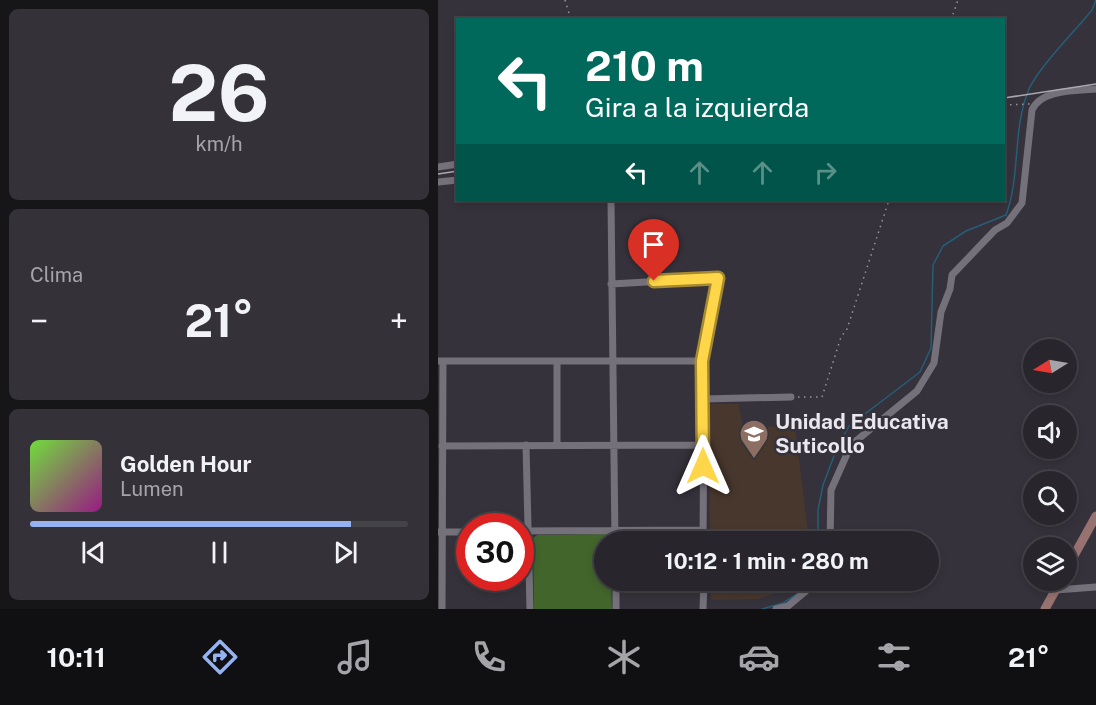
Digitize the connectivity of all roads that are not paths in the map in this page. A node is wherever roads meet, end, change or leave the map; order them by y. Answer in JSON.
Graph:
{"nodes":[{"id":1,"x":1096,"y":89,"type":"edge"},
{"id":2,"x":456,"y":164,"type":"edge"},
{"id":3,"x":438,"y":167,"type":"edge"},
{"id":4,"x":456,"y":180,"type":"edge"},
{"id":5,"x":438,"y":182,"type":"edge"},
{"id":6,"x":611,"y":201,"type":"edge"},
{"id":7,"x":611,"y":284,"type":"junction"},
{"id":8,"x":440,"y":361,"type":"edge"},
{"id":9,"x":557,"y":361,"type":"junction"},
{"id":10,"x":613,"y":361,"type":"junction"},
{"id":11,"x":702,"y":361,"type":"junction"},
{"id":12,"x":791,"y":397,"type":"road end"},
{"id":13,"x":704,"y":399,"type":"junction"},
{"id":14,"x":526,"y":445,"type":"junction"},
{"id":15,"x":557,"y":445,"type":"junction"},
{"id":16,"x":703,"y":445,"type":"junction"},
{"id":17,"x":442,"y":446,"type":"junction"},
{"id":18,"x":614,"y":446,"type":"junction"},
{"id":19,"x":524,"y":513,"type":"edge"},
{"id":20,"x":1096,"y":516,"type":"edge"},
{"id":21,"x":534,"y":530,"type":"edge"},
{"id":22,"x":615,"y":530,"type":"junction"},
{"id":23,"x":703,"y":530,"type":"joint"},
{"id":24,"x":830,"y":531,"type":"edge"},
{"id":25,"x":440,"y":532,"type":"edge"},
{"id":26,"x":456,"y":532,"type":"edge"},
{"id":27,"x":1077,"y":550,"type":"edge"},
{"id":28,"x":1096,"y":587,"type":"edge"},
{"id":29,"x":1077,"y":588,"type":"edge"},
{"id":30,"x":529,"y":591,"type":"edge"},
{"id":31,"x":616,"y":591,"type":"edge"},
{"id":32,"x":703,"y":591,"type":"edge"},
{"id":33,"x":806,"y":591,"type":"edge"},
{"id":34,"x":1055,"y":591,"type":"edge"},
{"id":35,"x":442,"y":609,"type":"edge"},
{"id":36,"x":530,"y":609,"type":"edge"},
{"id":37,"x":616,"y":609,"type":"edge"},
{"id":38,"x":702,"y":609,"type":"edge"},
{"id":39,"x":776,"y":609,"type":"edge"},
{"id":40,"x":1045,"y":609,"type":"edge"}],
"edges":[{"from":1,"to":24,"type":"street"},
{"from":2,"to":3,"type":"street"},
{"from":4,"to":5,"type":"street"},
{"from":6,"to":7,"type":"street"},
{"from":7,"to":10,"type":"street"},
{"from":7,"to":11,"type":"street"},
{"from":8,"to":9,"type":"street"},
{"from":8,"to":17,"type":"street"},
{"from":9,"to":10,"type":"street"},
{"from":9,"to":15,"type":"street"},
{"from":10,"to":11,"type":"street"},
{"from":10,"to":18,"type":"street"},
{"from":11,"to":13,"type":"street"},
{"from":12,"to":13,"type":"street"},
{"from":13,"to":16,"type":"street"},
{"from":14,"to":15,"type":"street"},
{"from":14,"to":17,"type":"street"},
{"from":14,"to":19,"type":"street"},
{"from":15,"to":18,"type":"street"},
{"from":16,"to":18,"type":"street"},
{"from":16,"to":23,"type":"street"},
{"from":17,"to":25,"type":"street"},
{"from":18,"to":22,"type":"street"},
{"from":20,"to":27,"type":"main road"},
{"from":21,"to":22,"type":"street"},
{"from":22,"to":23,"type":"street"},
{"from":25,"to":26,"type":"street"},
{"from":25,"to":35,"type":"street"},
{"from":28,"to":29,"type":"street"},
{"from":30,"to":36,"type":"street"},
{"from":31,"to":37,"type":"street"},
{"from":32,"to":38,"type":"street"},
{"from":33,"to":39,"type":"street"},
{"from":34,"to":40,"type":"main road"}]}
